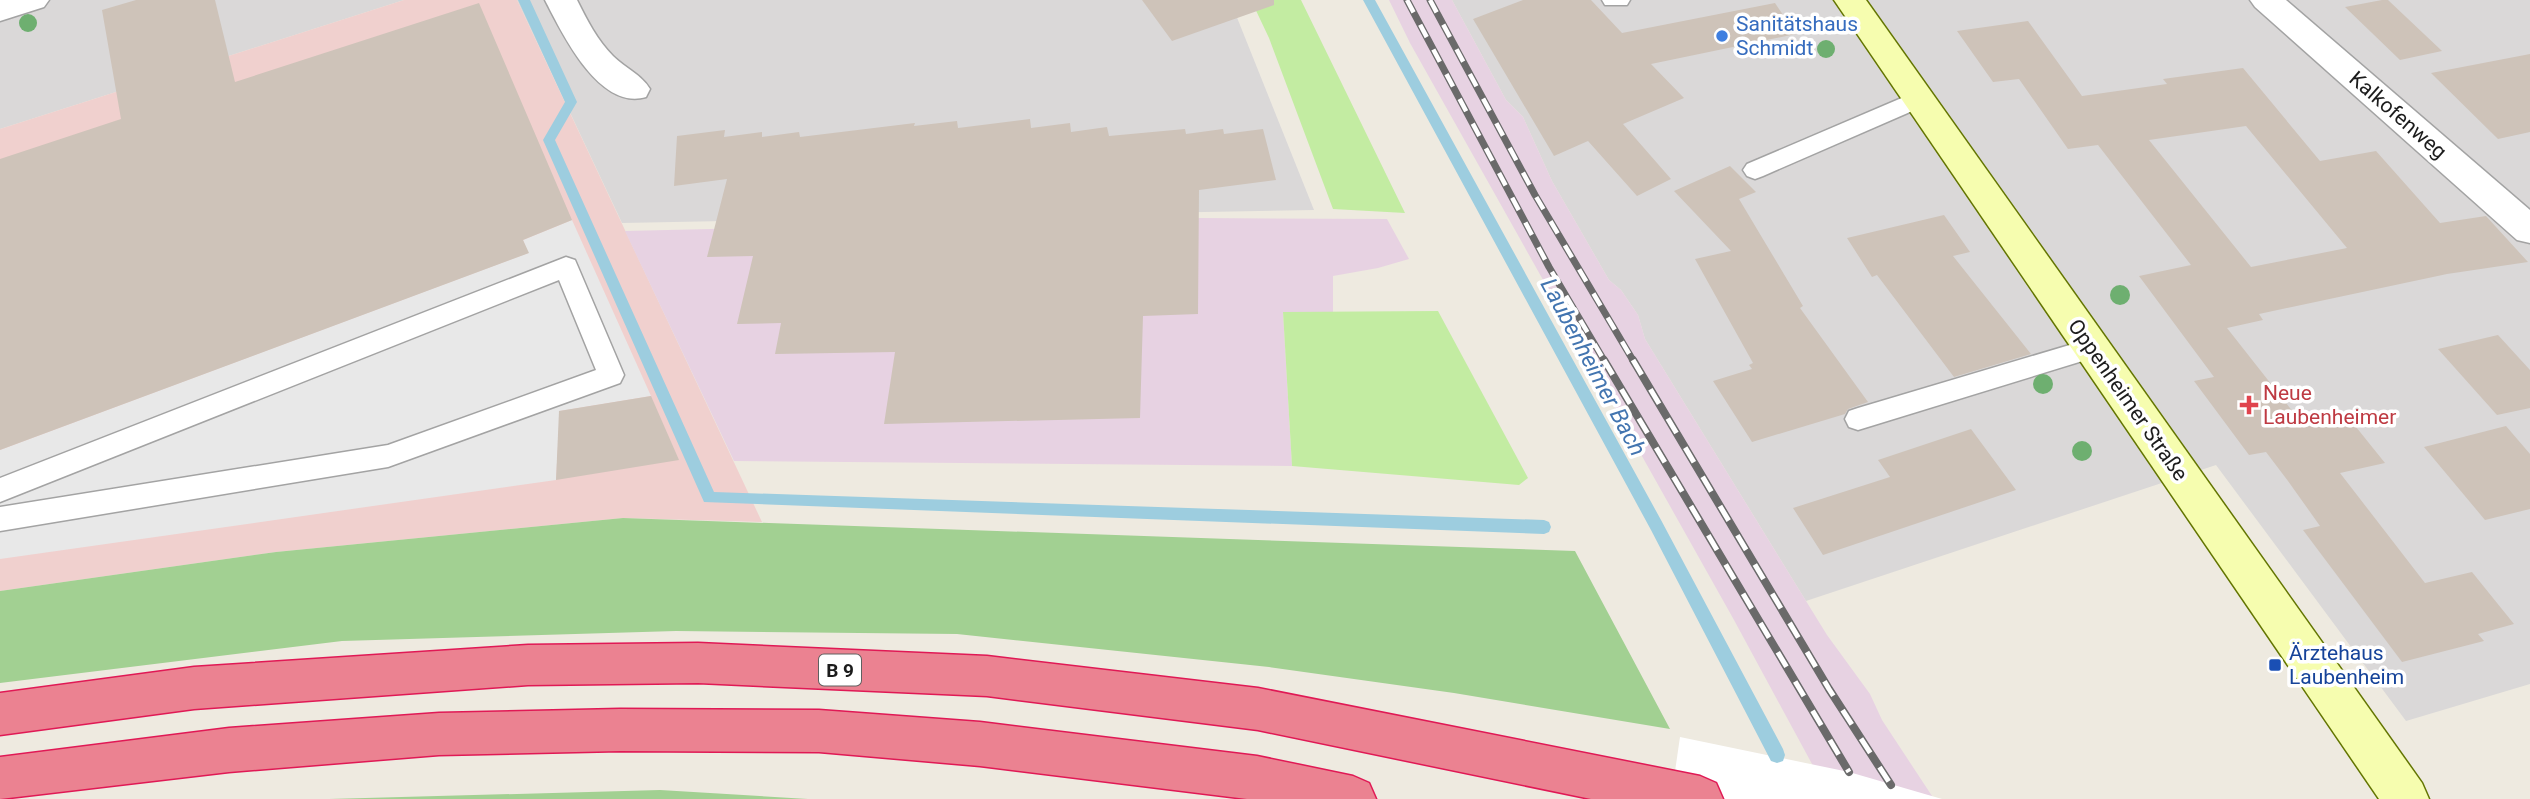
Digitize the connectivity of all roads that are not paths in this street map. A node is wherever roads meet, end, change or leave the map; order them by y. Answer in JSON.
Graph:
{"nodes":[{"id":1,"x":33,"y":0,"type":"edge"},
{"id":2,"x":561,"y":0,"type":"edge"},
{"id":3,"x":1850,"y":0,"type":"edge"},
{"id":4,"x":2266,"y":0,"type":"edge"},
{"id":5,"x":0,"y":10,"type":"edge"},
{"id":6,"x":634,"y":89,"type":"dead end"},
{"id":7,"x":1918,"y":99,"type":"junction"},
{"id":8,"x":1755,"y":170,"type":"dead end"},
{"id":9,"x":2530,"y":230,"type":"edge"},
{"id":10,"x":2093,"y":348,"type":"junction"},
{"id":11,"x":1858,"y":419,"type":"dead end"},
{"id":12,"x":0,"y":490,"type":"edge"},
{"id":13,"x":0,"y":519,"type":"edge"},
{"id":14,"x":0,"y":714,"type":"edge"},
{"id":15,"x":0,"y":779,"type":"edge"},
{"id":16,"x":1686,"y":796,"type":"edge"},
{"id":17,"x":1353,"y":799,"type":"edge"},
{"id":18,"x":2406,"y":799,"type":"edge"}],
"edges":[{"from":1,"to":5,"type":"street"},
{"from":2,"to":6,"type":"street"},
{"from":3,"to":7,"type":"main road","name":"Oppenheimer Straße"},
{"from":4,"to":9,"type":"street","name":"Kalkofenweg"},
{"from":7,"to":8,"type":"lane"},
{"from":7,"to":10,"type":"main road","name":"Oppenheimer Straße"},
{"from":10,"to":11,"type":"lane"},
{"from":10,"to":18,"type":"main road","name":"Oppenheimer Straße"},
{"from":12,"to":13,"type":"lane"},
{"from":14,"to":16,"type":"highway","number":"B 9"},
{"from":15,"to":17,"type":"highway"}]}
